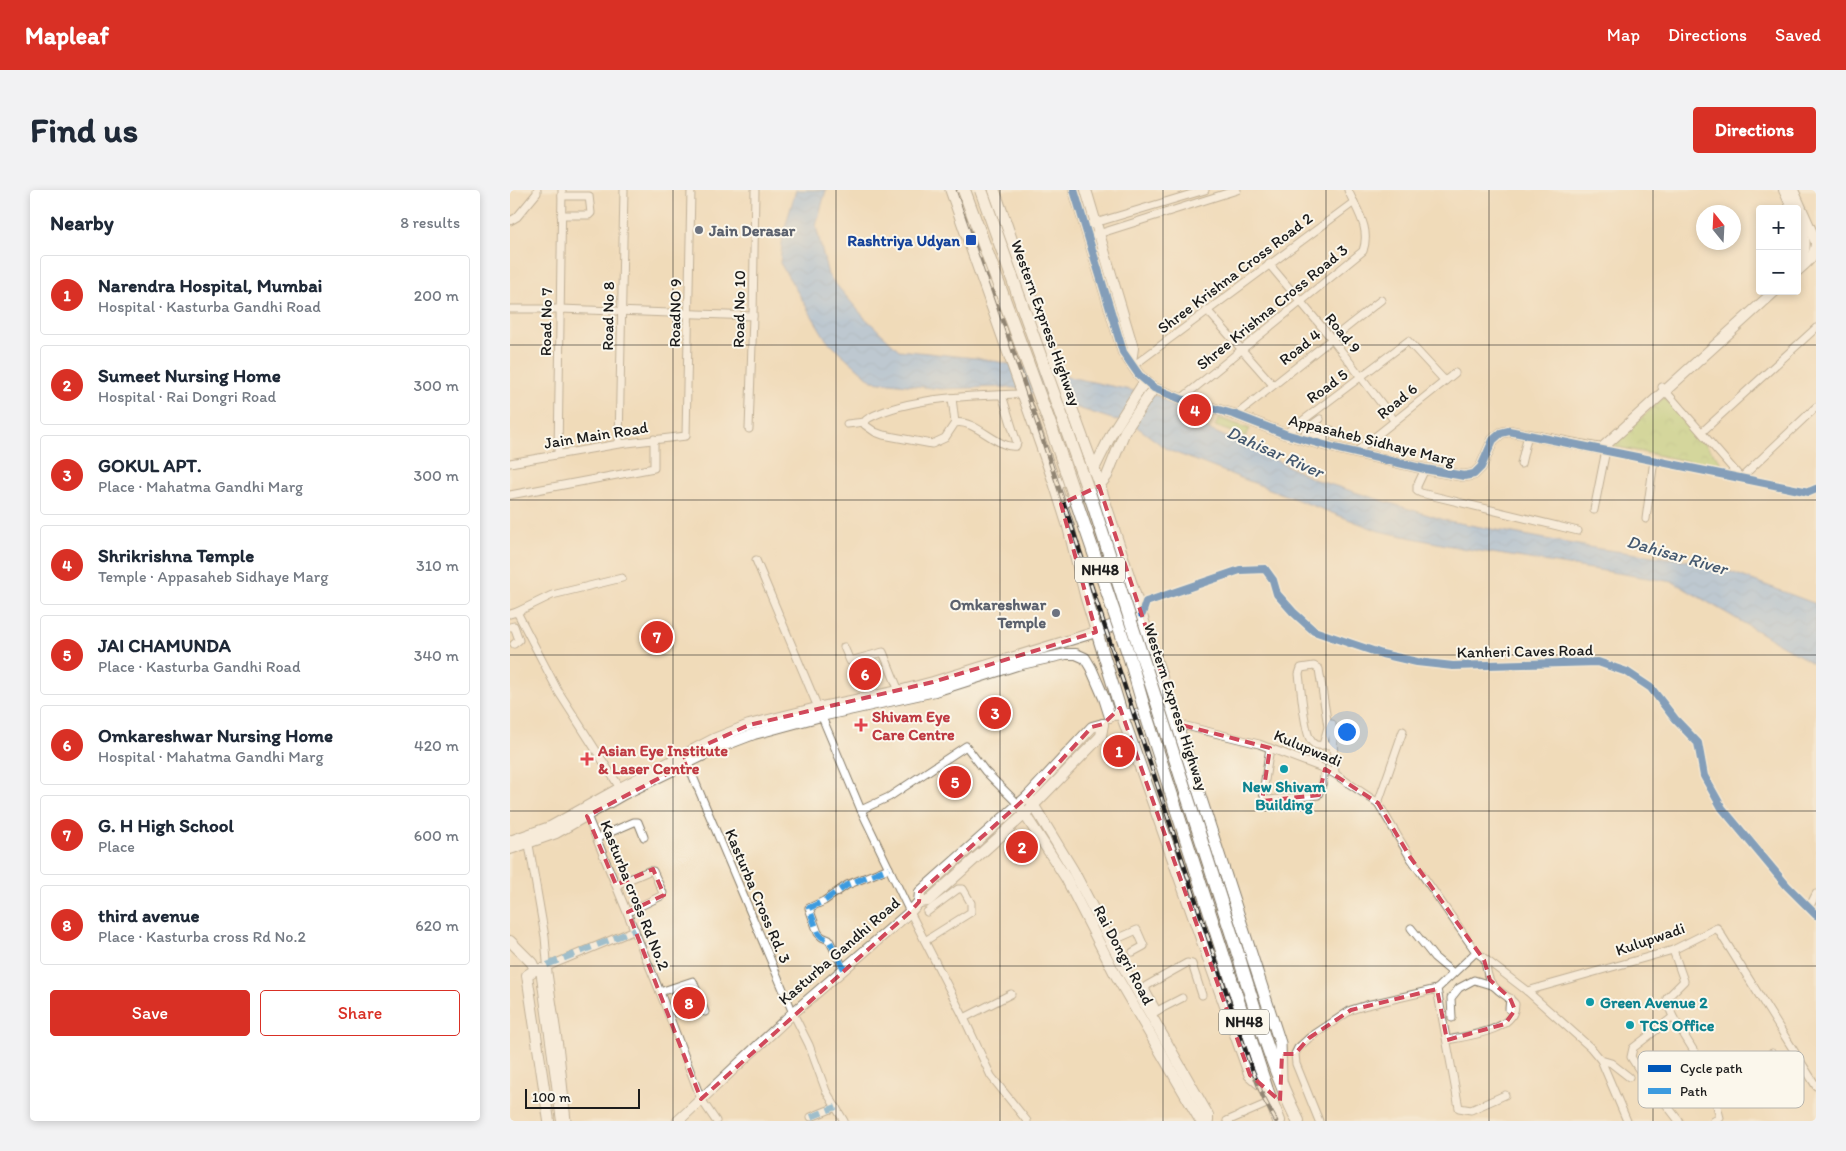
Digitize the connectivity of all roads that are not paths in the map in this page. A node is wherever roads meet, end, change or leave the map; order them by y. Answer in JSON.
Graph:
{"nodes":[{"id":1,"x":537,"y":190,"type":"edge"},
{"id":2,"x":624,"y":190,"type":"edge"},
{"id":3,"x":691,"y":190,"type":"edge"},
{"id":4,"x":755,"y":190,"type":"edge"},
{"id":5,"x":951,"y":190,"type":"edge"},
{"id":6,"x":964,"y":190,"type":"edge"},
{"id":7,"x":981,"y":190,"type":"edge"},
{"id":8,"x":994,"y":190,"type":"edge"},
{"id":9,"x":1074,"y":190,"type":"edge"},
{"id":10,"x":1086,"y":190,"type":"edge"},
{"id":11,"x":1205,"y":190,"type":"edge"},
{"id":12,"x":1237,"y":190,"type":"edge"},
{"id":13,"x":1348,"y":190,"type":"edge"},
{"id":14,"x":1784,"y":190,"type":"edge"},
{"id":15,"x":1793,"y":190,"type":"edge"},
{"id":16,"x":563,"y":194,"type":"edge"},
{"id":17,"x":1354,"y":202,"type":"junction"},
{"id":18,"x":1791,"y":205,"type":"edge"},
{"id":19,"x":563,"y":215,"type":"junction"},
{"id":20,"x":510,"y":221,"type":"edge"},
{"id":21,"x":1096,"y":223,"type":"junction"},
{"id":22,"x":1085,"y":226,"type":"junction"},
{"id":23,"x":1801,"y":231,"type":"edge"},
{"id":24,"x":1099,"y":234,"type":"junction"},
{"id":25,"x":1088,"y":237,"type":"junction"},
{"id":26,"x":1801,"y":258,"type":"edge"},
{"id":27,"x":1269,"y":264,"type":"junction"},
{"id":28,"x":1801,"y":268,"type":"edge"},
{"id":29,"x":1762,"y":298,"type":"edge"},
{"id":30,"x":1381,"y":300,"type":"dead end"},
{"id":31,"x":1300,"y":302,"type":"junction"},
{"id":32,"x":510,"y":309,"type":"edge"},
{"id":33,"x":560,"y":309,"type":"junction"},
{"id":34,"x":1207,"y":310,"type":"junction"},
{"id":35,"x":622,"y":311,"type":"junction"},
{"id":36,"x":688,"y":315,"type":"junction"},
{"id":37,"x":753,"y":316,"type":"junction"},
{"id":38,"x":1816,"y":328,"type":"edge"},
{"id":39,"x":1332,"y":339,"type":"junction"},
{"id":40,"x":1242,"y":350,"type":"junction"},
{"id":41,"x":1132,"y":364,"type":"junction"},
{"id":42,"x":1455,"y":373,"type":"dead end"},
{"id":43,"x":1361,"y":378,"type":"junction"},
{"id":44,"x":1445,"y":381,"type":"junction"},
{"id":45,"x":1273,"y":385,"type":"junction"},
{"id":46,"x":1664,"y":388,"type":"junction"},
{"id":47,"x":1147,"y":389,"type":"junction"},
{"id":48,"x":1002,"y":395,"type":"junction"},
{"id":49,"x":1024,"y":396,"type":"junction"},
{"id":50,"x":952,"y":398,"type":"junction"},
{"id":51,"x":1181,"y":399,"type":"junction"},
{"id":52,"x":1816,"y":407,"type":"edge"},
{"id":53,"x":1236,"y":415,"type":"junction"},
{"id":54,"x":1306,"y":419,"type":"junction"},
{"id":55,"x":1320,"y":419,"type":"dead end"},
{"id":56,"x":1394,"y":420,"type":"junction"},
{"id":57,"x":865,"y":422,"type":"junction"},
{"id":58,"x":955,"y":423,"type":"junction"},
{"id":59,"x":847,"y":424,"type":"dead end"},
{"id":60,"x":1078,"y":424,"type":"junction"},
{"id":61,"x":1312,"y":424,"type":"junction"},
{"id":62,"x":749,"y":429,"type":"dead end"},
{"id":63,"x":1331,"y":430,"type":"dead end"},
{"id":64,"x":1702,"y":432,"type":"junction"},
{"id":65,"x":1285,"y":434,"type":"junction"},
{"id":66,"x":1528,"y":434,"type":"junction"},
{"id":67,"x":686,"y":436,"type":"joint"},
{"id":68,"x":654,"y":440,"type":"junction"},
{"id":69,"x":1324,"y":442,"type":"junction"},
{"id":70,"x":619,"y":444,"type":"junction"},
{"id":71,"x":1601,"y":449,"type":"junction"},
{"id":72,"x":1356,"y":452,"type":"junction"},
{"id":73,"x":558,"y":454,"type":"junction"},
{"id":74,"x":1654,"y":460,"type":"junction"},
{"id":75,"x":510,"y":463,"type":"edge"},
{"id":76,"x":1520,"y":464,"type":"dead end"},
{"id":77,"x":1094,"y":469,"type":"junction"},
{"id":78,"x":1425,"y":469,"type":"junction"},
{"id":79,"x":1741,"y":478,"type":"junction"},
{"id":80,"x":1055,"y":484,"type":"junction"},
{"id":81,"x":1099,"y":486,"type":"junction"},
{"id":82,"x":1816,"y":489,"type":"edge"},
{"id":83,"x":510,"y":495,"type":"edge"},
{"id":84,"x":1061,"y":504,"type":"junction"},
{"id":85,"x":1594,"y":510,"type":"dead end"},
{"id":86,"x":1646,"y":519,"type":"dead end"},
{"id":87,"x":1578,"y":531,"type":"dead end"},
{"id":88,"x":756,"y":560,"type":"dead end"},
{"id":89,"x":622,"y":578,"type":"dead end"},
{"id":90,"x":513,"y":613,"type":"edge"},
{"id":91,"x":1142,"y":614,"type":"junction"},
{"id":92,"x":510,"y":627,"type":"edge"},
{"id":93,"x":1096,"y":632,"type":"junction"},
{"id":94,"x":514,"y":644,"type":"dead end"},
{"id":95,"x":844,"y":647,"type":"dead end"},
{"id":96,"x":899,"y":691,"type":"junction"},
{"id":97,"x":1112,"y":709,"type":"junction"},
{"id":98,"x":819,"y":712,"type":"junction"},
{"id":99,"x":1332,"y":718,"type":"dead end"},
{"id":100,"x":1178,"y":724,"type":"junction"},
{"id":101,"x":1403,"y":731,"type":"dead end"},
{"id":102,"x":1323,"y":745,"type":"junction"},
{"id":103,"x":1333,"y":745,"type":"junction"},
{"id":104,"x":1270,"y":748,"type":"junction"},
{"id":105,"x":685,"y":759,"type":"junction"},
{"id":106,"x":1325,"y":769,"type":"junction"},
{"id":107,"x":1336,"y":774,"type":"junction"},
{"id":108,"x":622,"y":791,"type":"junction"},
{"id":109,"x":1028,"y":796,"type":"junction"},
{"id":110,"x":1378,"y":803,"type":"junction"},
{"id":111,"x":1018,"y":804,"type":"junction"},
{"id":112,"x":1034,"y":805,"type":"junction"},
{"id":113,"x":861,"y":810,"type":"junction"},
{"id":114,"x":585,"y":812,"type":"junction"},
{"id":115,"x":1025,"y":814,"type":"junction"},
{"id":116,"x":644,"y":837,"type":"dead end"},
{"id":117,"x":597,"y":838,"type":"junction"},
{"id":118,"x":528,"y":839,"type":"junction"},
{"id":119,"x":510,"y":841,"type":"edge"},
{"id":120,"x":510,"y":849,"type":"edge"},
{"id":121,"x":889,"y":868,"type":"junction"},
{"id":122,"x":616,"y":885,"type":"junction"},
{"id":123,"x":1816,"y":894,"type":"edge"},
{"id":124,"x":920,"y":902,"type":"junction"},
{"id":125,"x":1809,"y":908,"type":"junction"},
{"id":126,"x":628,"y":912,"type":"junction"},
{"id":127,"x":910,"y":912,"type":"junction"},
{"id":128,"x":927,"y":912,"type":"dead end"},
{"id":129,"x":1816,"y":915,"type":"edge"},
{"id":130,"x":1094,"y":921,"type":"junction"},
{"id":131,"x":1411,"y":928,"type":"dead end"},
{"id":132,"x":635,"y":930,"type":"junction"},
{"id":133,"x":510,"y":941,"type":"edge"},
{"id":134,"x":925,"y":941,"type":"junction"},
{"id":135,"x":1110,"y":942,"type":"junction"},
{"id":136,"x":1673,"y":950,"type":"junction"},
{"id":137,"x":1133,"y":952,"type":"dead end"},
{"id":138,"x":1476,"y":952,"type":"junction"},
{"id":139,"x":1484,"y":960,"type":"junction"},
{"id":140,"x":1114,"y":961,"type":"junction"},
{"id":141,"x":541,"y":968,"type":"junction"},
{"id":142,"x":844,"y":969,"type":"junction"},
{"id":143,"x":1453,"y":973,"type":"junction"},
{"id":144,"x":1494,"y":986,"type":"junction"},
{"id":145,"x":1437,"y":989,"type":"junction"},
{"id":146,"x":1527,"y":991,"type":"junction"},
{"id":147,"x":660,"y":992,"type":"junction"},
{"id":148,"x":1011,"y":994,"type":"dead end"},
{"id":149,"x":1202,"y":995,"type":"dead end"},
{"id":150,"x":1182,"y":998,"type":"dead end"},
{"id":151,"x":1510,"y":998,"type":"junction"},
{"id":152,"x":1508,"y":1009,"type":"dead end"},
{"id":153,"x":705,"y":1012,"type":"dead end"},
{"id":154,"x":793,"y":1013,"type":"junction"},
{"id":155,"x":1149,"y":1015,"type":"junction"},
{"id":156,"x":1673,"y":1017,"type":"junction"},
{"id":157,"x":964,"y":1018,"type":"junction"},
{"id":158,"x":1452,"y":1018,"type":"dead end"},
{"id":159,"x":1447,"y":1040,"type":"junction"},
{"id":160,"x":1694,"y":1051,"type":"edge"},
{"id":161,"x":1794,"y":1051,"type":"edge"},
{"id":162,"x":1282,"y":1054,"type":"junction"},
{"id":163,"x":1295,"y":1054,"type":"junction"},
{"id":164,"x":1602,"y":1060,"type":"junction"},
{"id":165,"x":1804,"y":1067,"type":"edge"},
{"id":166,"x":1638,"y":1068,"type":"edge"},
{"id":167,"x":1629,"y":1077,"type":"dead end"},
{"id":168,"x":1281,"y":1081,"type":"junction"},
{"id":169,"x":1816,"y":1086,"type":"edge"},
{"id":170,"x":1505,"y":1095,"type":"dead end"},
{"id":171,"x":1269,"y":1096,"type":"junction"},
{"id":172,"x":701,"y":1099,"type":"junction"},
{"id":173,"x":836,"y":1107,"type":"junction"},
{"id":174,"x":1670,"y":1108,"type":"edge"},
{"id":175,"x":1718,"y":1108,"type":"edge"},
{"id":176,"x":811,"y":1117,"type":"dead end"},
{"id":177,"x":550,"y":1121,"type":"edge"},
{"id":178,"x":562,"y":1121,"type":"edge"},
{"id":179,"x":567,"y":1121,"type":"edge"},
{"id":180,"x":678,"y":1121,"type":"edge"},
{"id":181,"x":716,"y":1121,"type":"edge"},
{"id":182,"x":844,"y":1121,"type":"edge"},
{"id":183,"x":1027,"y":1121,"type":"edge"},
{"id":184,"x":1202,"y":1121,"type":"edge"},
{"id":185,"x":1208,"y":1121,"type":"edge"},
{"id":186,"x":1227,"y":1121,"type":"edge"},
{"id":187,"x":1279,"y":1121,"type":"edge"},
{"id":188,"x":1298,"y":1121,"type":"edge"},
{"id":189,"x":1319,"y":1121,"type":"edge"},
{"id":190,"x":1627,"y":1121,"type":"edge"},
{"id":191,"x":1680,"y":1121,"type":"edge"},
{"id":192,"x":1714,"y":1121,"type":"edge"}],
"edges":[{"from":1,"to":20,"type":"street"},
{"from":2,"to":35,"type":"street","name":"Road No 8"},
{"from":3,"to":36,"type":"street","name":"RoadNO 9"},
{"from":4,"to":37,"type":"street","name":"Road No 10"},
{"from":5,"to":49,"type":"main road"},
{"from":6,"to":171,"type":"highway","name":"Western Express Highway","number":"NH48","bridge":true},
{"from":7,"to":168,"type":"highway","name":"Western Express Highway","number":"NH48","bridge":true},
{"from":8,"to":60,"type":"main road"},
{"from":9,"to":22,"type":"street","name":"Appasaheb Sidhaye Marg"},
{"from":10,"to":21,"type":"street"},
{"from":11,"to":21,"type":"street"},
{"from":12,"to":24,"type":"street"},
{"from":13,"to":17,"type":"street","name":"Shree Krishna Cross Road 3"},
{"from":14,"to":18,"type":"street"},
{"from":15,"to":28,"type":"street"},
{"from":16,"to":19,"type":"street","name":"Road No 7"},
{"from":16,"to":19,"type":"street"},
{"from":17,"to":27,"type":"street","name":"Shree Krishna Cross Road 2"},
{"from":17,"to":31,"type":"street","name":"Shree Krishna Cross Road 3"},
{"from":19,"to":33,"type":"street","name":"Road No 7"},
{"from":21,"to":22,"type":"street"},
{"from":21,"to":24,"type":"street"},
{"from":22,"to":25,"type":"street","name":"Appasaheb Sidhaye Marg"},
{"from":23,"to":26,"type":"street"},
{"from":24,"to":25,"type":"street"},
{"from":24,"to":41,"type":"street"},
{"from":25,"to":41,"type":"street","name":"Appasaheb Sidhaye Marg"},
{"from":27,"to":31,"type":"street","name":"Road 9"},
{"from":27,"to":34,"type":"street","name":"Shree Krishna Cross Road 2"},
{"from":29,"to":46,"type":"street"},
{"from":30,"to":39,"type":"street","name":"Road 4"},
{"from":31,"to":39,"type":"street","name":"Road 9"},
{"from":31,"to":40,"type":"street","name":"Shree Krishna Cross Road 3"},
{"from":32,"to":33,"type":"street"},
{"from":33,"to":35,"type":"street"},
{"from":33,"to":73,"type":"street","name":"Road No 7"},
{"from":34,"to":40,"type":"street"},
{"from":34,"to":41,"type":"street","name":"Shree Krishna Cross Road 2"},
{"from":35,"to":36,"type":"street"},
{"from":35,"to":70,"type":"street","name":"Road No 8"},
{"from":36,"to":37,"type":"street"},
{"from":36,"to":67,"type":"street","name":"RoadNO 9"},
{"from":37,"to":62,"type":"street","name":"Road No 10"},
{"from":38,"to":64,"type":"street"},
{"from":39,"to":43,"type":"street","name":"Road 9"},
{"from":39,"to":45,"type":"street","name":"Road 4"},
{"from":40,"to":45,"type":"street"},
{"from":40,"to":51,"type":"street","name":"Shree Krishna Cross Road 3"},
{"from":41,"to":47,"type":"street","name":"Appasaheb Sidhaye Marg"},
{"from":42,"to":44,"type":"street","name":"Road 6"},
{"from":43,"to":44,"type":"street","name":"Road 5"},
{"from":43,"to":54,"type":"street","name":"Road 5"},
{"from":43,"to":56,"type":"street","name":"Road 9"},
{"from":44,"to":56,"type":"street","name":"Road 6"},
{"from":45,"to":53,"type":"street","name":"Road 4"},
{"from":46,"to":64,"type":"street"},
{"from":46,"to":71,"type":"street"},
{"from":47,"to":51,"type":"street","name":"Appasaheb Sidhaye Marg"},
{"from":47,"to":77,"type":"street"},
{"from":47,"to":81,"type":"street"},
{"from":48,"to":49,"type":"street"},
{"from":48,"to":50,"type":"street"},
{"from":48,"to":58,"type":"street"},
{"from":49,"to":60,"type":"main road"},
{"from":49,"to":80,"type":"main road"},
{"from":50,"to":57,"type":"street"},
{"from":50,"to":58,"type":"street"},
{"from":51,"to":53,"type":"street","name":"Appasaheb Sidhaye Marg"},
{"from":52,"to":79,"type":"street"},
{"from":53,"to":65,"type":"street","name":"Appasaheb Sidhaye Marg"},
{"from":54,"to":61,"type":"street"},
{"from":54,"to":65,"type":"street","name":"Road 5"},
{"from":55,"to":61,"type":"street"},
{"from":56,"to":72,"type":"street","name":"Road 6"},
{"from":57,"to":58,"type":"street"},
{"from":57,"to":59,"type":"street"},
{"from":60,"to":77,"type":"main road"},
{"from":61,"to":69,"type":"street"},
{"from":63,"to":69,"type":"street"},
{"from":64,"to":79,"type":"street"},
{"from":65,"to":69,"type":"street","name":"Appasaheb Sidhaye Marg"},
{"from":66,"to":71,"type":"street","name":"Appasaheb Sidhaye Marg"},
{"from":66,"to":76,"type":"street"},
{"from":66,"to":78,"type":"street","name":"Appasaheb Sidhaye Marg"},
{"from":67,"to":68,"type":"street","name":"Jain Main Road"},
{"from":68,"to":70,"type":"street","name":"Jain Main Road"},
{"from":68,"to":83,"type":"street"},
{"from":69,"to":72,"type":"street","name":"Appasaheb Sidhaye Marg"},
{"from":70,"to":73,"type":"street","name":"Jain Main Road"},
{"from":71,"to":74,"type":"street"},
{"from":71,"to":85,"type":"street"},
{"from":72,"to":78,"type":"street","name":"Appasaheb Sidhaye Marg"},
{"from":73,"to":75,"type":"street","name":"Jain Main Road"},
{"from":74,"to":79,"type":"street"},
{"from":74,"to":86,"type":"street"},
{"from":77,"to":80,"type":"street"},
{"from":77,"to":81,"type":"main road"},
{"from":78,"to":87,"type":"street"},
{"from":79,"to":82,"type":"street"},
{"from":80,"to":84,"type":"main road"},
{"from":81,"to":84,"type":"street"},
{"from":81,"to":91,"type":"main road"},
{"from":84,"to":93,"type":"main road"},
{"from":88,"to":98,"type":"street"},
{"from":89,"to":90,"type":"street"},
{"from":90,"to":108,"type":"street"},
{"from":91,"to":93,"type":"main road"},
{"from":91,"to":100,"type":"main road"},
{"from":91,"to":125,"type":"street","name":"Kanheri Caves Road"},
{"from":92,"to":94,"type":"street"},
{"from":93,"to":96,"type":"street"},
{"from":93,"to":97,"type":"main road"},
{"from":95,"to":96,"type":"street"},
{"from":96,"to":98,"type":"street"},
{"from":97,"to":98,"type":"street"},
{"from":97,"to":100,"type":"street","name":"Kulupwadi"},
{"from":97,"to":109,"type":"street","name":"Kasturba Gandhi Road"},
{"from":97,"to":112,"type":"street"},
{"from":97,"to":171,"type":"main road"},
{"from":98,"to":105,"type":"street"},
{"from":98,"to":113,"type":"street"},
{"from":99,"to":103,"type":"street"},
{"from":100,"to":104,"type":"street","name":"Kulupwadi"},
{"from":100,"to":162,"type":"main road"},
{"from":101,"to":110,"type":"street"},
{"from":102,"to":102,"type":"street"},
{"from":102,"to":103,"type":"street"},
{"from":103,"to":107,"type":"street"},
{"from":104,"to":106,"type":"street","name":"Kulupwadi"},
{"from":104,"to":106,"type":"street"},
{"from":105,"to":108,"type":"street"},
{"from":105,"to":154,"type":"street","name":"Kasturba Cross Rd. 3"},
{"from":106,"to":107,"type":"street","name":"Kulupwadi"},
{"from":107,"to":110,"type":"street","name":"Kulupwadi"},
{"from":108,"to":114,"type":"street"},
{"from":109,"to":111,"type":"street","name":"Kasturba Gandhi Road"},
{"from":109,"to":112,"type":"street"},
{"from":110,"to":138,"type":"street","name":"Kulupwadi"},
{"from":111,"to":113,"type":"street"},
{"from":111,"to":115,"type":"street","name":"Rai Dongri Road"},
{"from":111,"to":124,"type":"street","name":"Kasturba Gandhi Road"},
{"from":112,"to":115,"type":"street"},
{"from":112,"to":130,"type":"street"},
{"from":113,"to":121,"type":"street"},
{"from":114,"to":117,"type":"street","name":"Kasturba cross Rd No.2"},
{"from":114,"to":118,"type":"street"},
{"from":115,"to":124,"type":"street"},
{"from":115,"to":130,"type":"street","name":"Rai Dongri Road"},
{"from":116,"to":117,"type":"street"},
{"from":117,"to":122,"type":"street","name":"Kasturba cross Rd No.2"},
{"from":118,"to":119,"type":"street"},
{"from":118,"to":120,"type":"street"},
{"from":118,"to":141,"type":"street"},
{"from":121,"to":127,"type":"street"},
{"from":121,"to":142,"type":"street"},
{"from":122,"to":126,"type":"street","name":"Kasturba cross Rd No.2"},
{"from":122,"to":126,"type":"street"},
{"from":123,"to":125,"type":"street"},
{"from":124,"to":127,"type":"street","name":"Kasturba Gandhi Road"},
{"from":125,"to":129,"type":"street","name":"Kanheri Caves Road"},
{"from":126,"to":132,"type":"street","name":"Kasturba cross Rd No.2"},
{"from":127,"to":134,"type":"street"},
{"from":127,"to":142,"type":"street","name":"Kasturba Gandhi Road"},
{"from":128,"to":134,"type":"street"},
{"from":130,"to":135,"type":"street"},
{"from":130,"to":140,"type":"street","name":"Rai Dongri Road"},
{"from":131,"to":143,"type":"street"},
{"from":132,"to":141,"type":"street"},
{"from":132,"to":147,"type":"street","name":"Kasturba cross Rd No.2"},
{"from":133,"to":141,"type":"street"},
{"from":134,"to":157,"type":"street"},
{"from":135,"to":137,"type":"street"},
{"from":135,"to":140,"type":"street"},
{"from":136,"to":146,"type":"street","name":"Kulupwadi"},
{"from":136,"to":156,"type":"street"},
{"from":136,"to":161,"type":"street","name":"Kulupwadi"},
{"from":138,"to":139,"type":"street","name":"Kulupwadi"},
{"from":138,"to":143,"type":"street"},
{"from":139,"to":144,"type":"street"},
{"from":139,"to":146,"type":"street","name":"Kulupwadi"},
{"from":140,"to":155,"type":"street"},
{"from":141,"to":177,"type":"street"},
{"from":141,"to":178,"type":"street"},
{"from":141,"to":179,"type":"street"},
{"from":142,"to":154,"type":"street","name":"Kasturba Gandhi Road"},
{"from":143,"to":145,"type":"street"},
{"from":144,"to":151,"type":"street"},
{"from":144,"to":158,"type":"street"},
{"from":145,"to":159,"type":"street"},
{"from":145,"to":163,"type":"street"},
{"from":146,"to":164,"type":"street","name":"Kulupwadi"},
{"from":147,"to":153,"type":"street"},
{"from":147,"to":172,"type":"street","name":"Kasturba cross Rd No.2"},
{"from":148,"to":157,"type":"street"},
{"from":149,"to":155,"type":"street"},
{"from":150,"to":155,"type":"street"},
{"from":151,"to":152,"type":"street"},
{"from":151,"to":159,"type":"street"},
{"from":154,"to":172,"type":"street","name":"Kasturba Gandhi Road"},
{"from":154,"to":173,"type":"street","name":"Kasturba Cross Rd. 3"},
{"from":155,"to":184,"type":"street","name":"Rai Dongri Road"},
{"from":155,"to":185,"type":"street"},
{"from":156,"to":160,"type":"street"},
{"from":156,"to":166,"type":"street"},
{"from":157,"to":183,"type":"street"},
{"from":159,"to":170,"type":"street"},
{"from":162,"to":163,"type":"street"},
{"from":162,"to":168,"type":"main road"},
{"from":163,"to":189,"type":"street"},
{"from":164,"to":167,"type":"street","name":"Kulupwadi"},
{"from":164,"to":190,"type":"street"},
{"from":165,"to":169,"type":"street","name":"Kulupwadi"},
{"from":168,"to":188,"type":"highway","name":"Western Express Highway","number":"NH48"},
{"from":171,"to":186,"type":"street"},
{"from":171,"to":187,"type":"highway","name":"Western Express Highway","number":"NH48"},
{"from":172,"to":180,"type":"street","name":"Kasturba Gandhi Road"},
{"from":172,"to":181,"type":"street","name":"Kasturba cross Rd No.2"},
{"from":173,"to":176,"type":"street"},
{"from":173,"to":182,"type":"street","name":"Kasturba Cross Rd. 3"},
{"from":174,"to":191,"type":"street"},
{"from":175,"to":192,"type":"street"}]}
